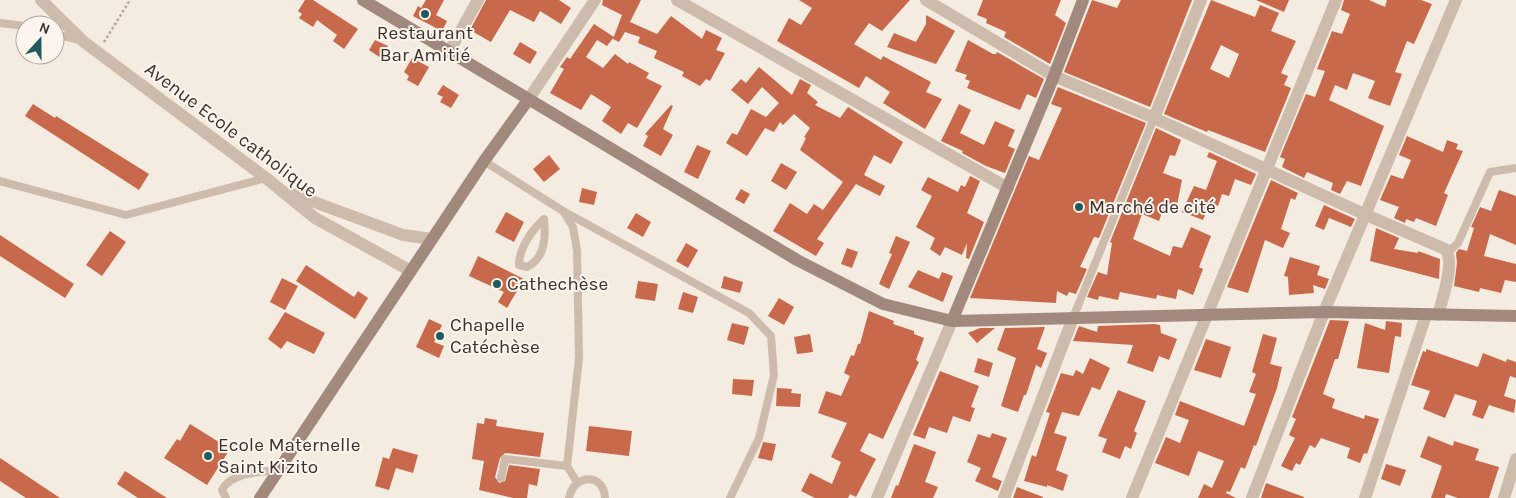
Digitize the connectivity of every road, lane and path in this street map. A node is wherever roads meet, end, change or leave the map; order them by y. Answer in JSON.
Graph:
{"nodes":[{"id":1,"x":41,"y":0,"type":"edge"},
{"id":2,"x":130,"y":0,"type":"edge"},
{"id":3,"x":363,"y":0,"type":"edge"},
{"id":4,"x":478,"y":0,"type":"edge"},
{"id":5,"x":595,"y":0,"type":"edge"},
{"id":6,"x":677,"y":0,"type":"edge"},
{"id":7,"x":926,"y":0,"type":"edge"},
{"id":8,"x":1083,"y":0,"type":"edge"},
{"id":9,"x":1201,"y":0,"type":"edge"},
{"id":10,"x":1336,"y":0,"type":"edge"},
{"id":11,"x":1456,"y":0,"type":"edge"},
{"id":12,"x":0,"y":23,"type":"edge"},
{"id":13,"x":15,"y":25,"type":"edge"},
{"id":14,"x":65,"y":37,"type":"edge"},
{"id":15,"x":84,"y":42,"type":"junction"},
{"id":16,"x":450,"y":50,"type":"junction"},
{"id":17,"x":98,"y":52,"type":"junction"},
{"id":18,"x":1054,"y":76,"type":"junction"},
{"id":19,"x":528,"y":100,"type":"junction"},
{"id":20,"x":1154,"y":118,"type":"junction"},
{"id":21,"x":484,"y":161,"type":"junction"},
{"id":22,"x":1516,"y":168,"type":"edge"},
{"id":23,"x":1266,"y":169,"type":"junction"},
{"id":24,"x":266,"y":178,"type":"junction"},
{"id":25,"x":0,"y":181,"type":"edge"},
{"id":26,"x":1008,"y":188,"type":"junction"},
{"id":27,"x":281,"y":190,"type":"junction"},
{"id":28,"x":552,"y":203,"type":"junction"},
{"id":29,"x":563,"y":211,"type":"junction"},
{"id":30,"x":1364,"y":214,"type":"junction"},
{"id":31,"x":544,"y":219,"type":"junction"},
{"id":32,"x":432,"y":239,"type":"junction"},
{"id":33,"x":1448,"y":252,"type":"junction"},
{"id":34,"x":411,"y":271,"type":"junction"},
{"id":35,"x":1324,"y":312,"type":"junction"},
{"id":36,"x":1209,"y":314,"type":"junction"},
{"id":37,"x":1432,"y":315,"type":"junction"},
{"id":38,"x":1516,"y":316,"type":"edge"},
{"id":39,"x":1073,"y":318,"type":"junction"},
{"id":40,"x":952,"y":321,"type":"junction"},
{"id":41,"x":1516,"y":459,"type":"edge"},
{"id":42,"x":567,"y":466,"type":"junction"},
{"id":43,"x":279,"y":470,"type":"junction"},
{"id":44,"x":501,"y":478,"type":"dead end"},
{"id":45,"x":577,"y":482,"type":"junction"},
{"id":46,"x":226,"y":498,"type":"edge"},
{"id":47,"x":260,"y":498,"type":"edge"},
{"id":48,"x":569,"y":498,"type":"edge"},
{"id":49,"x":605,"y":498,"type":"edge"},
{"id":50,"x":730,"y":498,"type":"edge"},
{"id":51,"x":877,"y":498,"type":"edge"},
{"id":52,"x":1004,"y":498,"type":"edge"},
{"id":53,"x":1132,"y":498,"type":"edge"},
{"id":54,"x":1252,"y":498,"type":"edge"},
{"id":55,"x":1365,"y":498,"type":"edge"},
{"id":56,"x":1504,"y":498,"type":"edge"}],
"edges":[{"from":1,"to":15,"type":"street","name":"Avenue Ecole catholique"},
{"from":2,"to":17,"type":"path"},
{"from":3,"to":16,"type":"street"},
{"from":4,"to":16,"type":"street"},
{"from":5,"to":19,"type":"street"},
{"from":6,"to":26,"type":"street"},
{"from":7,"to":18,"type":"street"},
{"from":8,"to":18,"type":"street"},
{"from":9,"to":20,"type":"street"},
{"from":10,"to":23,"type":"street"},
{"from":11,"to":30,"type":"street"},
{"from":12,"to":13,"type":"lane"},
{"from":14,"to":15,"type":"lane"},
{"from":15,"to":17,"type":"street","name":"Avenue Ecole catholique"},
{"from":16,"to":19,"type":"street"},
{"from":17,"to":24,"type":"street","name":"Avenue Ecole catholique"},
{"from":18,"to":20,"type":"street"},
{"from":18,"to":26,"type":"street"},
{"from":19,"to":21,"type":"street"},
{"from":19,"to":40,"type":"street"},
{"from":20,"to":23,"type":"street"},
{"from":20,"to":39,"type":"lane"},
{"from":21,"to":28,"type":"lane"},
{"from":21,"to":32,"type":"street"},
{"from":22,"to":33,"type":"lane"},
{"from":23,"to":30,"type":"street"},
{"from":23,"to":36,"type":"street"},
{"from":24,"to":25,"type":"lane"},
{"from":24,"to":27,"type":"street","name":"Avenue Ecole catholique"},
{"from":26,"to":40,"type":"street"},
{"from":27,"to":32,"type":"street"},
{"from":27,"to":34,"type":"street","name":"Avenue Ecole catholique"},
{"from":28,"to":29,"type":"lane"},
{"from":28,"to":31,"type":"lane"},
{"from":29,"to":42,"type":"lane"},
{"from":29,"to":50,"type":"lane"},
{"from":30,"to":33,"type":"street"},
{"from":30,"to":35,"type":"street"},
{"from":31,"to":31,"type":"lane"},
{"from":32,"to":34,"type":"street"},
{"from":33,"to":37,"type":"street"},
{"from":34,"to":43,"type":"street"},
{"from":35,"to":36,"type":"street"},
{"from":35,"to":37,"type":"street"},
{"from":35,"to":54,"type":"street"},
{"from":36,"to":39,"type":"street"},
{"from":36,"to":53,"type":"street"},
{"from":37,"to":38,"type":"street"},
{"from":37,"to":55,"type":"street"},
{"from":39,"to":40,"type":"street"},
{"from":39,"to":52,"type":"street"},
{"from":40,"to":51,"type":"street"},
{"from":41,"to":56,"type":"street"},
{"from":42,"to":44,"type":"lane"},
{"from":42,"to":45,"type":"lane"},
{"from":43,"to":46,"type":"lane"},
{"from":43,"to":47,"type":"street"},
{"from":45,"to":48,"type":"lane"},
{"from":45,"to":49,"type":"lane"}]}
